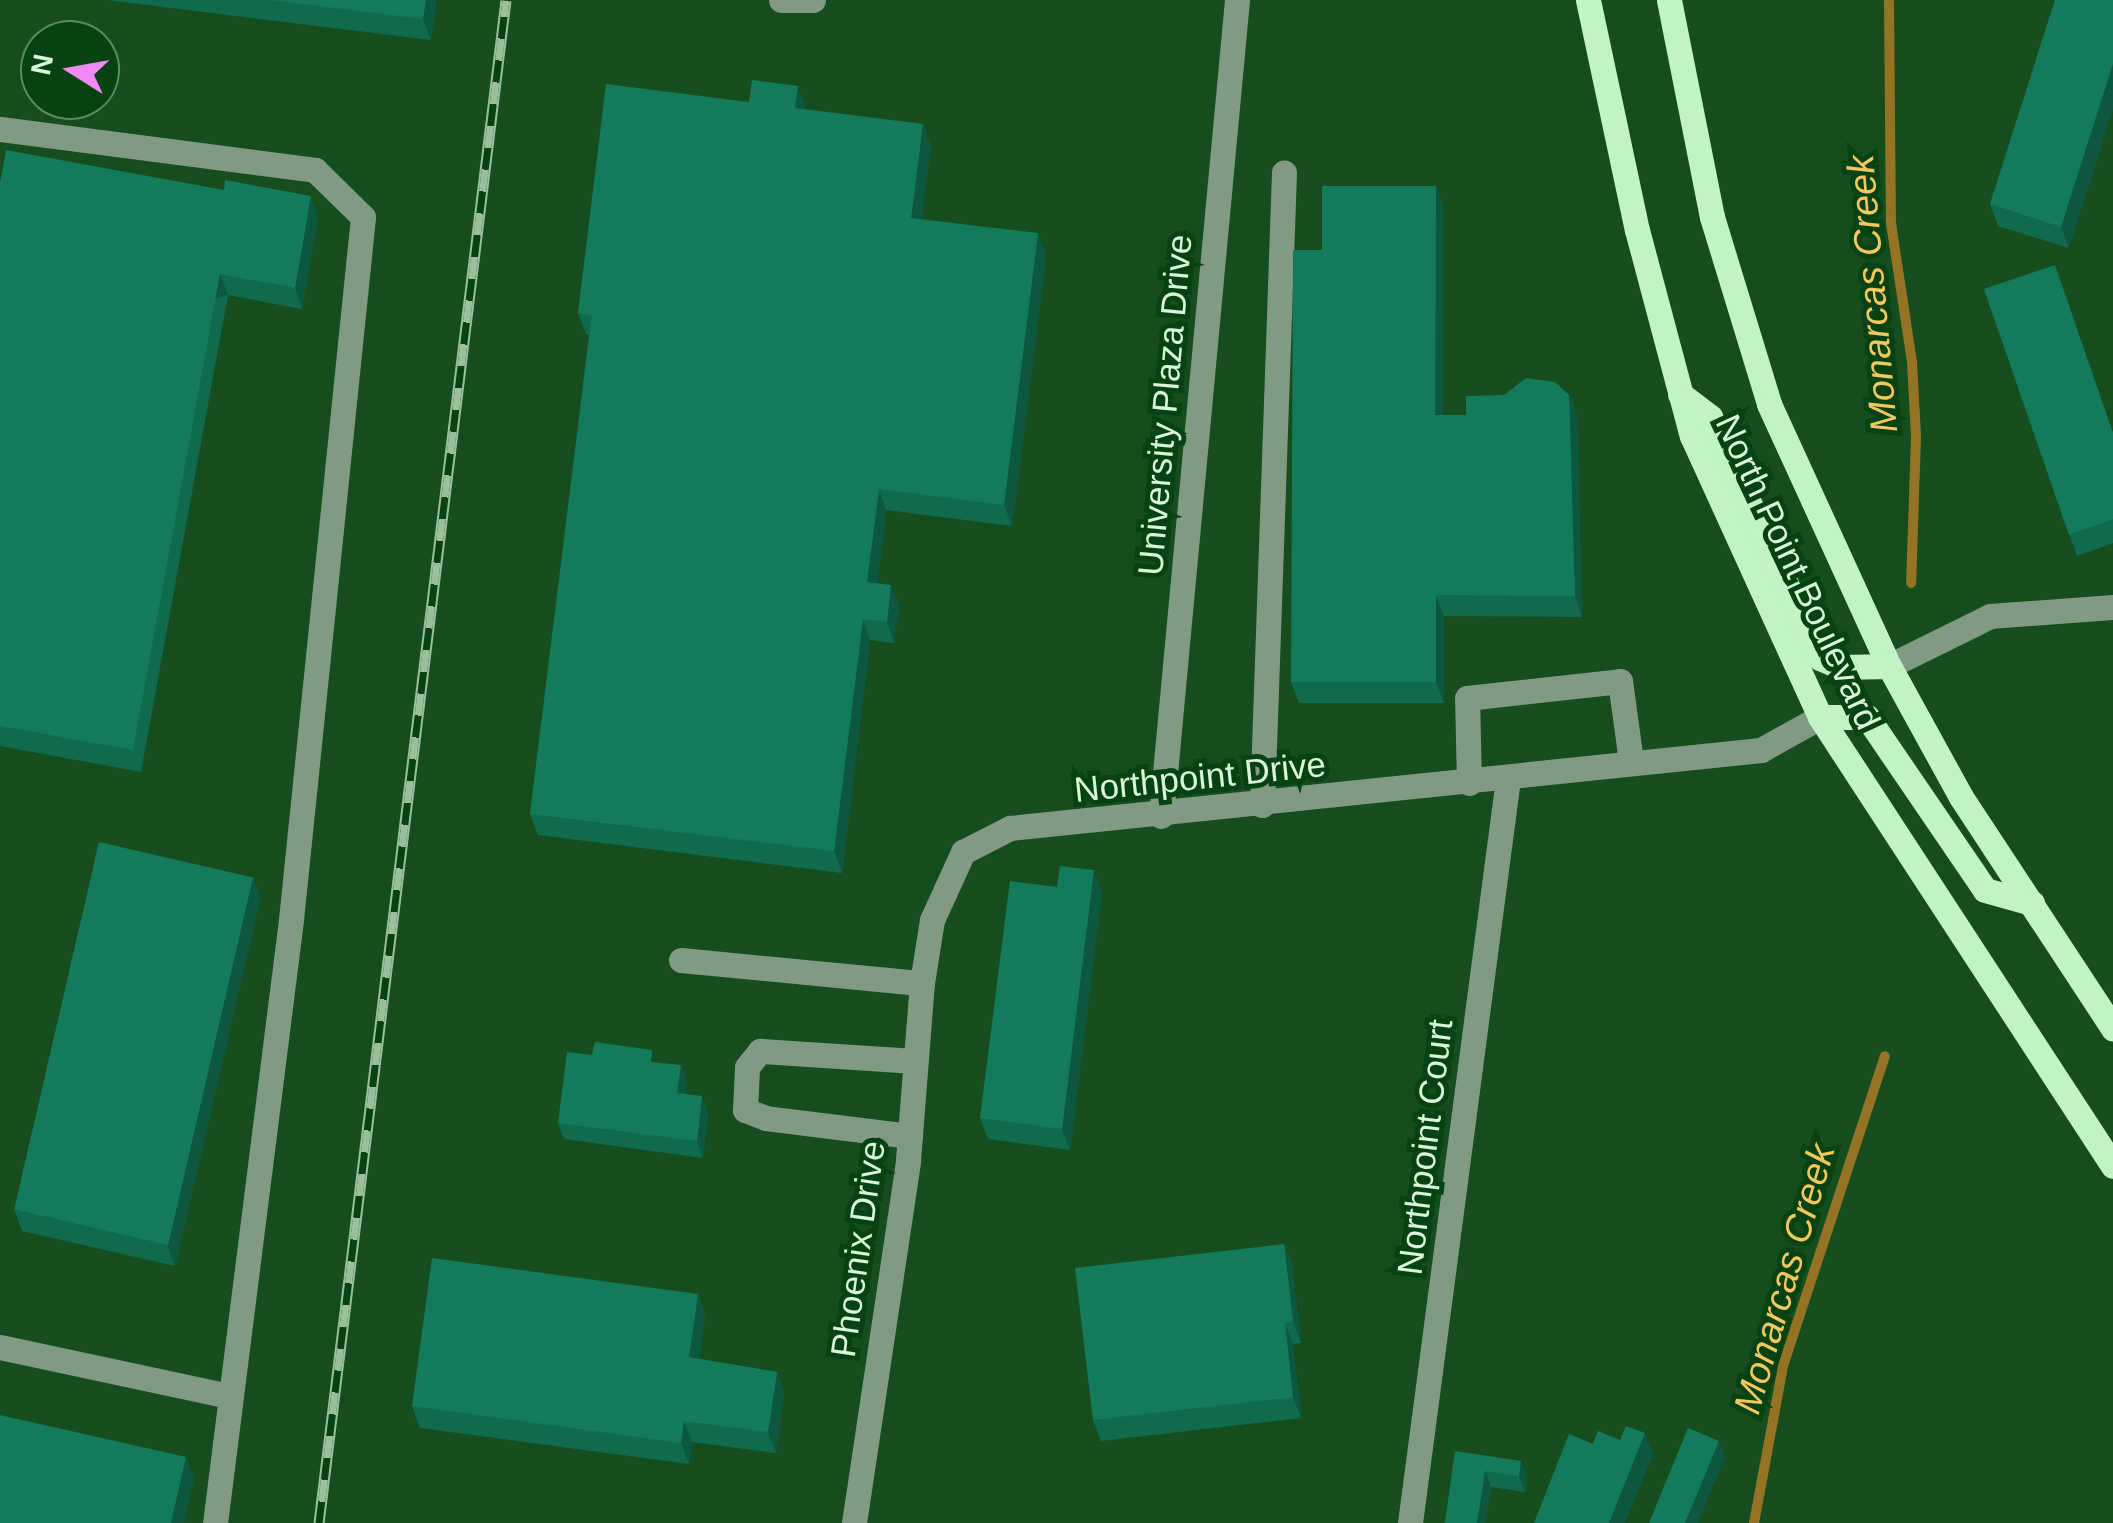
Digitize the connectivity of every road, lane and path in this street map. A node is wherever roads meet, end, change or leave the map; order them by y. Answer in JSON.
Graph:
{"nodes":[{"id":1,"x":781,"y":0,"type":"edge"},
{"id":2,"x":812,"y":0,"type":"edge"},
{"id":3,"x":1238,"y":0,"type":"edge"},
{"id":4,"x":1588,"y":0,"type":"edge"},
{"id":5,"x":1669,"y":0,"type":"edge"},
{"id":6,"x":0,"y":129,"type":"edge"},
{"id":7,"x":1284,"y":172,"type":"dead end"},
{"id":8,"x":1680,"y":394,"type":"junction"},
{"id":9,"x":2113,"y":607,"type":"edge"},
{"id":10,"x":1889,"y":666,"type":"junction"},
{"id":11,"x":1820,"y":717,"type":"junction"},
{"id":12,"x":1631,"y":760,"type":"junction"},
{"id":13,"x":1508,"y":779,"type":"junction"},
{"id":14,"x":1468,"y":783,"type":"junction"},
{"id":15,"x":1262,"y":806,"type":"junction"},
{"id":16,"x":1162,"y":816,"type":"junction"},
{"id":17,"x":2032,"y":902,"type":"junction"},
{"id":18,"x":680,"y":960,"type":"dead end"},
{"id":19,"x":922,"y":983,"type":"junction"},
{"id":20,"x":2113,"y":1028,"type":"edge"},
{"id":21,"x":915,"y":1061,"type":"junction"},
{"id":22,"x":910,"y":1136,"type":"junction"},
{"id":23,"x":2113,"y":1166,"type":"edge"},
{"id":24,"x":0,"y":1347,"type":"edge"},
{"id":25,"x":228,"y":1396,"type":"junction"},
{"id":26,"x":215,"y":1523,"type":"edge"},
{"id":27,"x":854,"y":1523,"type":"edge"},
{"id":28,"x":1410,"y":1523,"type":"edge"}],
"edges":[{"from":1,"to":2,"type":"street"},
{"from":3,"to":16,"type":"street","name":"University Plaza Drive"},
{"from":4,"to":8,"type":"main road","name":"North Point Boulevard"},
{"from":5,"to":10,"type":"main road","name":"North Point Boulevard"},
{"from":6,"to":25,"type":"street"},
{"from":7,"to":15,"type":"street"},
{"from":8,"to":10,"type":"main road"},
{"from":8,"to":11,"type":"main road","name":"North Point Boulevard"},
{"from":9,"to":10,"type":"street"},
{"from":10,"to":17,"type":"main road","name":"North Point Boulevard"},
{"from":11,"to":12,"type":"street","name":"Northpoint Drive"},
{"from":11,"to":17,"type":"main road"},
{"from":11,"to":23,"type":"main road","name":"North Point Boulevard"},
{"from":12,"to":13,"type":"street","name":"Northpoint Drive"},
{"from":12,"to":14,"type":"street"},
{"from":13,"to":14,"type":"street","name":"Northpoint Drive"},
{"from":13,"to":28,"type":"street","name":"Northpoint Court"},
{"from":14,"to":15,"type":"street","name":"Northpoint Drive"},
{"from":15,"to":16,"type":"street","name":"Northpoint Drive"},
{"from":16,"to":19,"type":"street","name":"Northpoint Drive"},
{"from":17,"to":20,"type":"main road","name":"North Point Boulevard"},
{"from":18,"to":19,"type":"street"},
{"from":19,"to":21,"type":"street","name":"Phoenix Drive"},
{"from":21,"to":22,"type":"street","name":"Phoenix Drive"},
{"from":21,"to":22,"type":"street"},
{"from":22,"to":27,"type":"street","name":"Phoenix Drive"},
{"from":24,"to":25,"type":"street"},
{"from":25,"to":26,"type":"street"}]}
